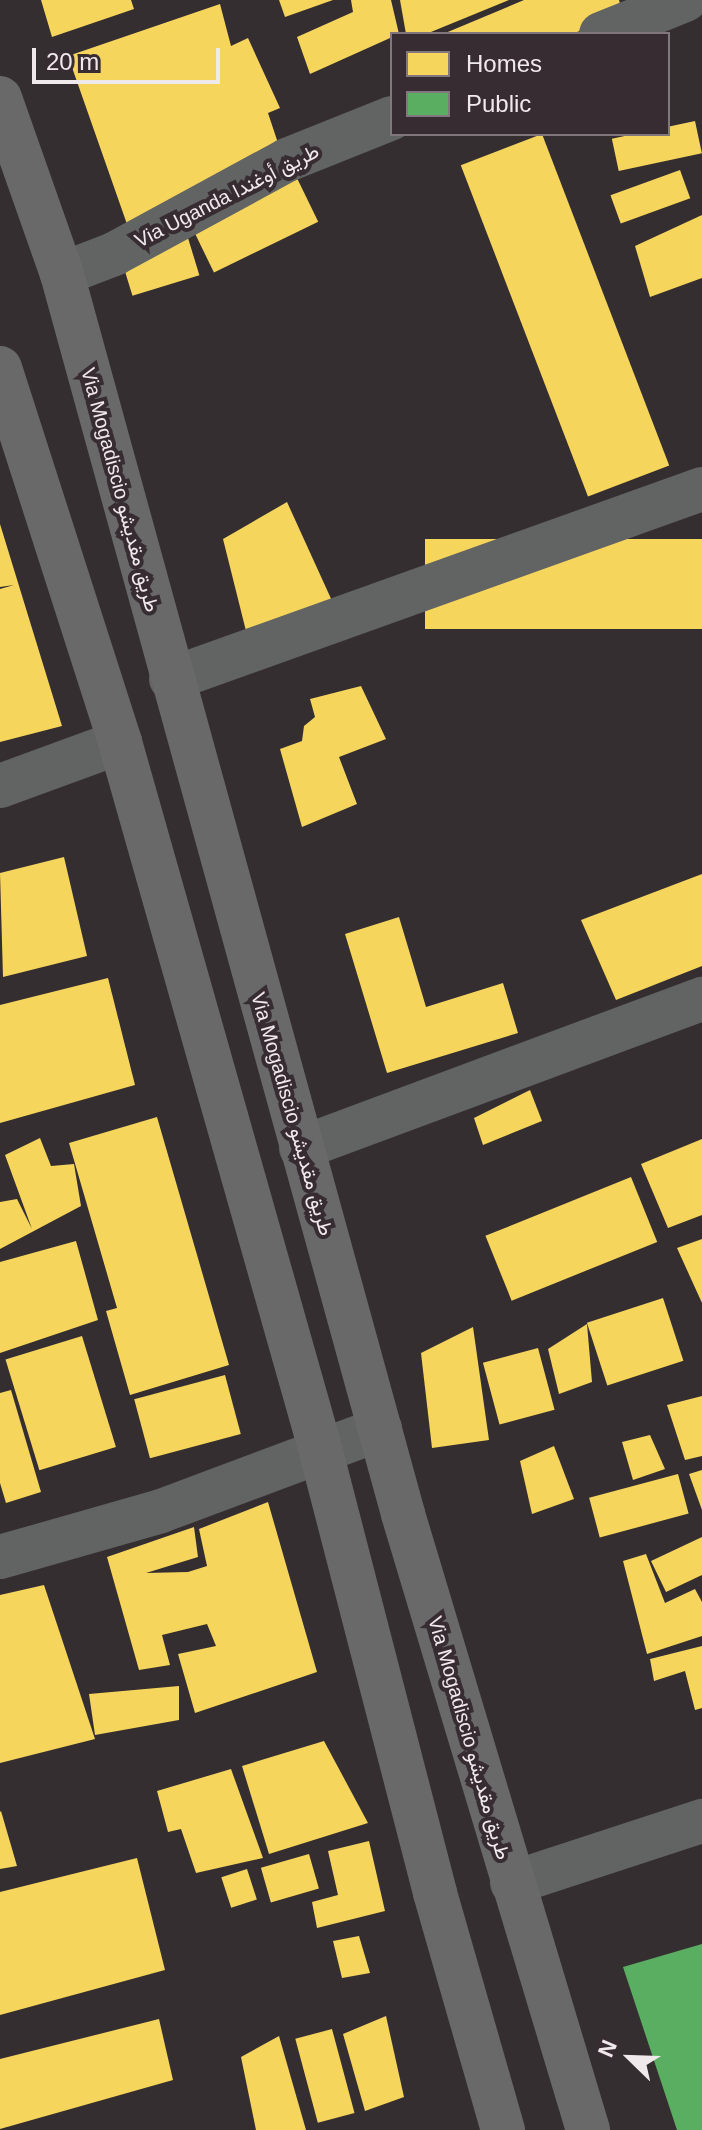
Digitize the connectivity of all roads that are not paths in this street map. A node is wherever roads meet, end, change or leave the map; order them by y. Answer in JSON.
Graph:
{"nodes":[{"id":1,"x":685,"y":0,"type":"edge"},
{"id":2,"x":606,"y":32,"type":"edge"},
{"id":3,"x":0,"y":98,"type":"edge"},
{"id":4,"x":390,"y":119,"type":"edge"},
{"id":5,"x":62,"y":274,"type":"junction"},
{"id":6,"x":0,"y":368,"type":"edge"},
{"id":7,"x":702,"y":489,"type":"edge"},
{"id":8,"x":171,"y":679,"type":"junction"},
{"id":9,"x":120,"y":742,"type":"junction"},
{"id":10,"x":0,"y":786,"type":"edge"},
{"id":11,"x":702,"y":999,"type":"edge"},
{"id":12,"x":301,"y":1148,"type":"junction"},
{"id":13,"x":380,"y":1429,"type":"junction"},
{"id":14,"x":320,"y":1448,"type":"junction"},
{"id":15,"x":0,"y":1557,"type":"edge"},
{"id":16,"x":702,"y":1821,"type":"edge"},
{"id":17,"x":512,"y":1883,"type":"junction"},
{"id":18,"x":503,"y":2130,"type":"edge"},
{"id":19,"x":588,"y":2130,"type":"edge"}],
"edges":[{"from":1,"to":2,"type":"street"},
{"from":3,"to":5,"type":"highway","name":"Via Mogadiscio طريق مقديشو"},
{"from":4,"to":5,"type":"street","name":"Via Uganda طريق أوغندا"},
{"from":5,"to":8,"type":"highway","name":"Via Mogadiscio طريق مقديشو"},
{"from":6,"to":9,"type":"highway"},
{"from":7,"to":8,"type":"street"},
{"from":8,"to":12,"type":"highway","name":"Via Mogadiscio طريق مقديشو"},
{"from":9,"to":10,"type":"street"},
{"from":9,"to":14,"type":"highway"},
{"from":11,"to":12,"type":"street"},
{"from":12,"to":13,"type":"highway","name":"Via Mogadiscio طريق مقديشو"},
{"from":13,"to":14,"type":"street"},
{"from":13,"to":17,"type":"highway","name":"Via Mogadiscio طريق مقديشو"},
{"from":14,"to":15,"type":"street"},
{"from":14,"to":18,"type":"highway"},
{"from":16,"to":17,"type":"street"},
{"from":17,"to":19,"type":"highway","name":"Via Mogadiscio طريق مقديشو"}]}
